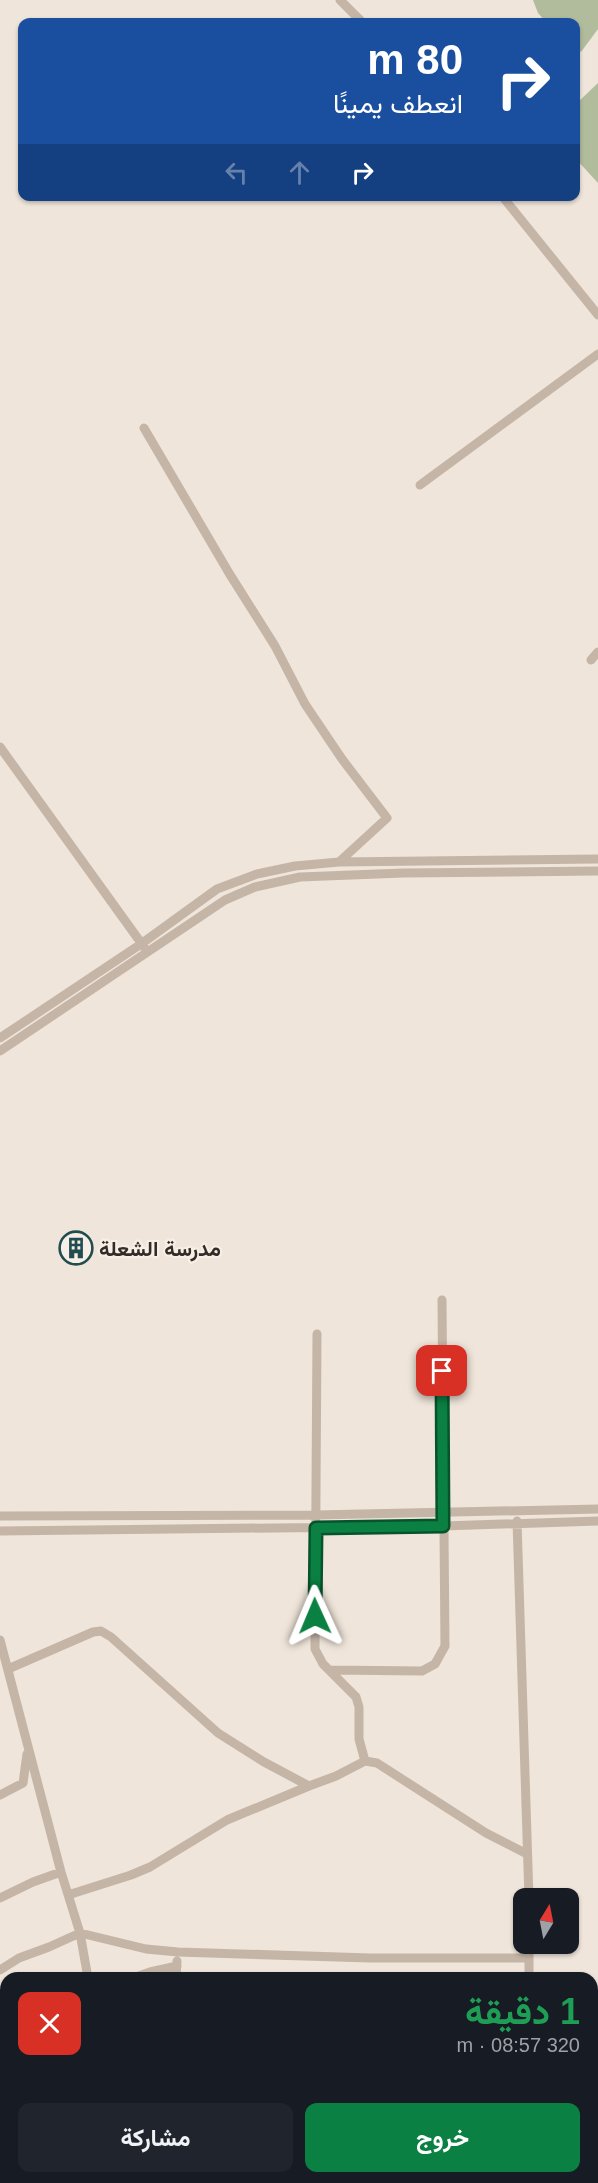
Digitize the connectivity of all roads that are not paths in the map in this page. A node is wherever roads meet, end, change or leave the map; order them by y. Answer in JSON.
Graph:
{"nodes":[{"id":1,"x":340,"y":0,"type":"edge"},
{"id":2,"x":358,"y":18,"type":"edge"},
{"id":3,"x":506,"y":201,"type":"edge"},
{"id":4,"x":598,"y":315,"type":"edge"},
{"id":5,"x":598,"y":354,"type":"edge"},
{"id":6,"x":144,"y":428,"type":"dead end"},
{"id":7,"x":420,"y":485,"type":"dead end"},
{"id":8,"x":598,"y":652,"type":"edge"},
{"id":9,"x":591,"y":660,"type":"dead end"},
{"id":10,"x":0,"y":747,"type":"edge"},
{"id":11,"x":504,"y":859,"type":"junction"},
{"id":12,"x":598,"y":859,"type":"edge"},
{"id":13,"x":339,"y":861,"type":"junction"},
{"id":14,"x":598,"y":871,"type":"edge"},
{"id":15,"x":505,"y":873,"type":"junction"},
{"id":16,"x":141,"y":944,"type":"junction"},
{"id":17,"x":149,"y":953,"type":"junction"},
{"id":18,"x":0,"y":1038,"type":"edge"},
{"id":19,"x":0,"y":1051,"type":"edge"},
{"id":20,"x":442,"y":1300,"type":"dead end"},
{"id":21,"x":317,"y":1334,"type":"dead end"},
{"id":22,"x":598,"y":1509,"type":"edge"},
{"id":23,"x":516,"y":1511,"type":"junction"},
{"id":24,"x":442,"y":1512,"type":"junction"},
{"id":25,"x":316,"y":1515,"type":"junction"},
{"id":26,"x":0,"y":1516,"type":"edge"},
{"id":27,"x":598,"y":1521,"type":"edge"},
{"id":28,"x":517,"y":1524,"type":"junction"},
{"id":29,"x":443,"y":1526,"type":"junction"},
{"id":30,"x":316,"y":1528,"type":"junction"},
{"id":31,"x":0,"y":1531,"type":"edge"},
{"id":32,"x":0,"y":1640,"type":"edge"},
{"id":33,"x":8,"y":1669,"type":"junction"},
{"id":34,"x":329,"y":1670,"type":"junction"},
{"id":35,"x":28,"y":1749,"type":"junction"},
{"id":36,"x":365,"y":1761,"type":"junction"},
{"id":37,"x":309,"y":1786,"type":"junction"},
{"id":38,"x":0,"y":1795,"type":"edge"},
{"id":39,"x":527,"y":1854,"type":"junction"},
{"id":40,"x":61,"y":1872,"type":"junction"},
{"id":41,"x":529,"y":1888,"type":"edge"},
{"id":42,"x":68,"y":1895,"type":"junction"},
{"id":43,"x":0,"y":1898,"type":"edge"},
{"id":44,"x":80,"y":1933,"type":"junction"},
{"id":45,"x":178,"y":1952,"type":"junction"},
{"id":46,"x":529,"y":1954,"type":"edge"},
{"id":47,"x":529,"y":1958,"type":"junction"},
{"id":48,"x":177,"y":1966,"type":"junction"},
{"id":49,"x":0,"y":1970,"type":"edge"},
{"id":50,"x":87,"y":1972,"type":"edge"},
{"id":51,"x":150,"y":1972,"type":"edge"},
{"id":52,"x":176,"y":1972,"type":"edge"},
{"id":53,"x":530,"y":1972,"type":"edge"}],
"edges":[{"from":1,"to":2,"type":"street"},
{"from":3,"to":4,"type":"street"},
{"from":5,"to":7,"type":"street"},
{"from":6,"to":13,"type":"street"},
{"from":8,"to":9,"type":"street"},
{"from":10,"to":16,"type":"street"},
{"from":11,"to":12,"type":"street"},
{"from":11,"to":13,"type":"street"},
{"from":11,"to":15,"type":"street"},
{"from":13,"to":16,"type":"street"},
{"from":14,"to":15,"type":"street"},
{"from":15,"to":17,"type":"street"},
{"from":16,"to":17,"type":"street"},
{"from":16,"to":18,"type":"street"},
{"from":17,"to":19,"type":"street"},
{"from":20,"to":24,"type":"street"},
{"from":21,"to":25,"type":"street"},
{"from":22,"to":23,"type":"street"},
{"from":23,"to":24,"type":"street"},
{"from":23,"to":28,"type":"street"},
{"from":24,"to":25,"type":"street"},
{"from":24,"to":29,"type":"street"},
{"from":25,"to":26,"type":"street"},
{"from":25,"to":30,"type":"street"},
{"from":27,"to":28,"type":"street"},
{"from":28,"to":29,"type":"street"},
{"from":28,"to":39,"type":"street"},
{"from":29,"to":30,"type":"street"},
{"from":29,"to":34,"type":"street"},
{"from":30,"to":31,"type":"street"},
{"from":30,"to":34,"type":"street"},
{"from":32,"to":33,"type":"street"},
{"from":33,"to":35,"type":"street"},
{"from":33,"to":37,"type":"street"},
{"from":34,"to":36,"type":"street"},
{"from":35,"to":38,"type":"street"},
{"from":35,"to":40,"type":"street"},
{"from":36,"to":37,"type":"street"},
{"from":36,"to":39,"type":"street"},
{"from":37,"to":42,"type":"street"},
{"from":39,"to":41,"type":"street"},
{"from":40,"to":42,"type":"street"},
{"from":40,"to":43,"type":"street"},
{"from":42,"to":44,"type":"street"},
{"from":44,"to":45,"type":"street"},
{"from":44,"to":49,"type":"street"},
{"from":44,"to":50,"type":"street"},
{"from":45,"to":47,"type":"street"},
{"from":45,"to":48,"type":"street"},
{"from":46,"to":47,"type":"street"},
{"from":47,"to":53,"type":"street"},
{"from":48,"to":51,"type":"street"},
{"from":48,"to":52,"type":"street"}]}
